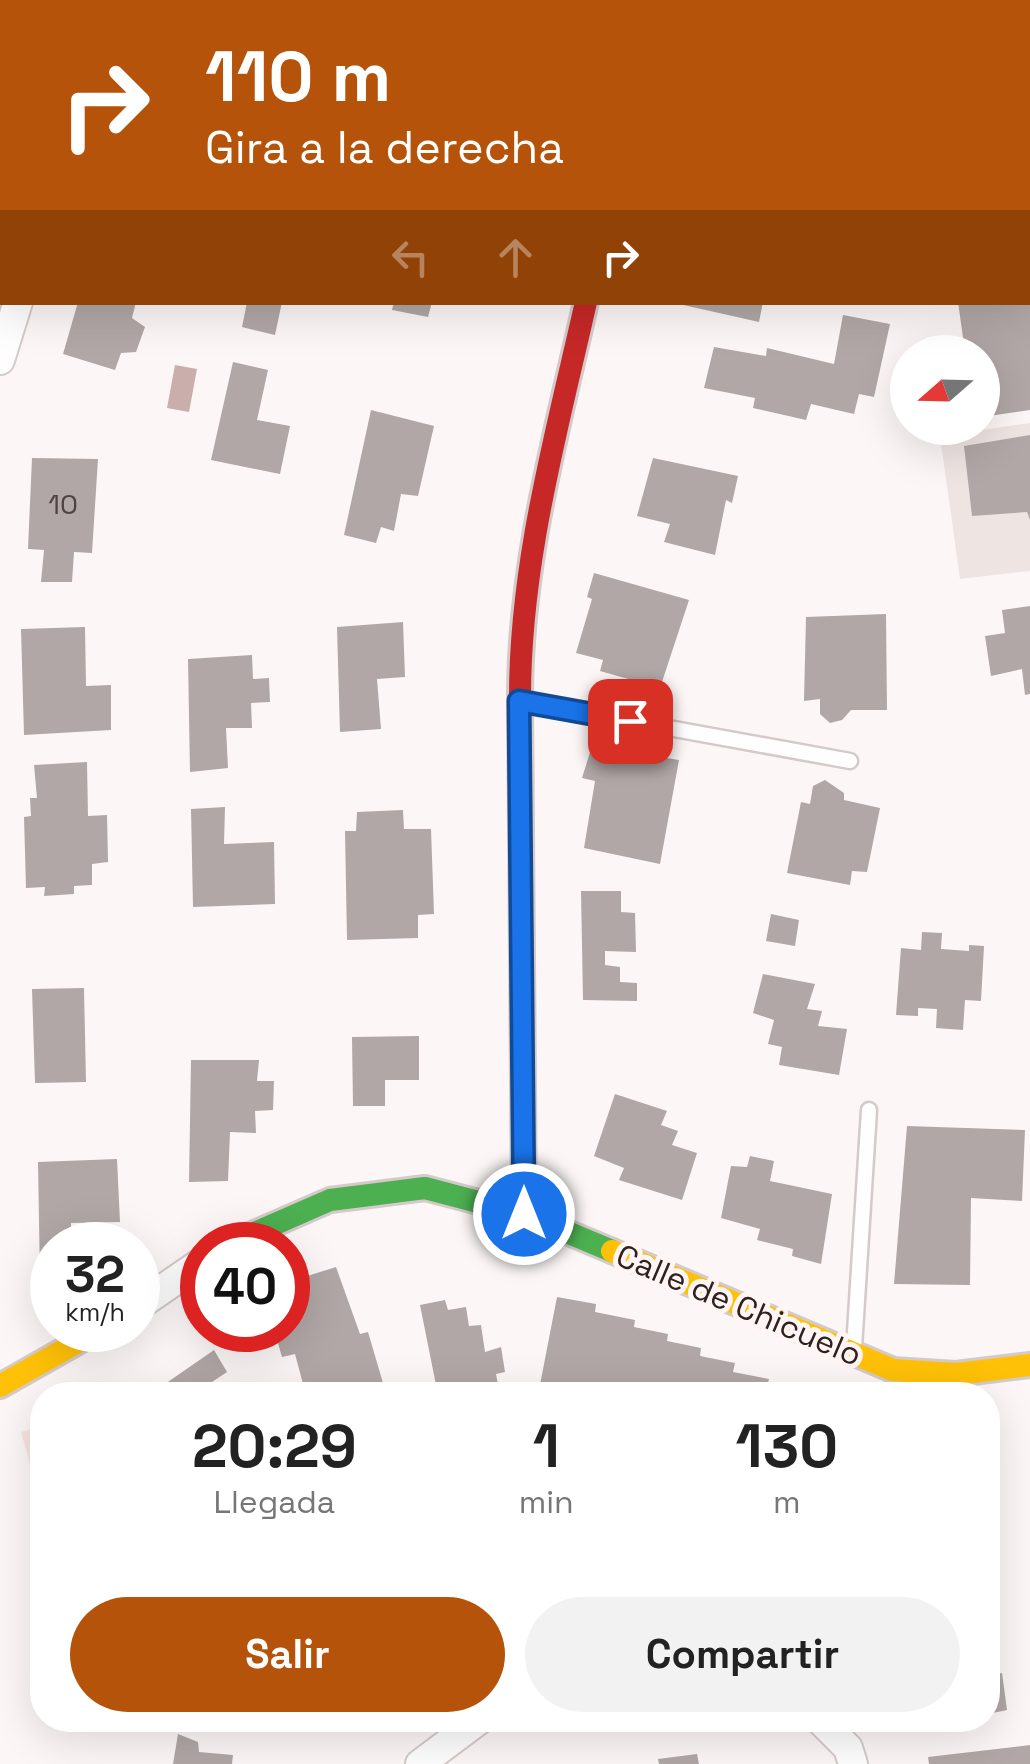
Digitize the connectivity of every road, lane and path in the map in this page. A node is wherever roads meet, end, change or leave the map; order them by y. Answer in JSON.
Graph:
{"nodes":[{"id":1,"x":17,"y":305,"type":"edge"},
{"id":2,"x":585,"y":305,"type":"edge"},
{"id":3,"x":0,"y":360,"type":"edge"},
{"id":4,"x":519,"y":701,"type":"junction"},
{"id":5,"x":850,"y":761,"type":"dead end"},
{"id":6,"x":869,"y":1110,"type":"dead end"},
{"id":7,"x":524,"y":1214,"type":"junction"},
{"id":8,"x":280,"y":1222,"type":"edge"},
{"id":9,"x":60,"y":1352,"type":"edge"},
{"id":10,"x":853,"y":1354,"type":"junction"},
{"id":11,"x":1030,"y":1365,"type":"edge"},
{"id":12,"x":0,"y":1386,"type":"edge"},
{"id":13,"x":462,"y":1732,"type":"edge"},
{"id":14,"x":832,"y":1732,"type":"edge"},
{"id":15,"x":420,"y":1764,"type":"edge"},
{"id":16,"x":854,"y":1764,"type":"edge"}],
"edges":[{"from":1,"to":3,"type":"street"},
{"from":2,"to":4,"type":"street"},
{"from":4,"to":5,"type":"lane"},
{"from":4,"to":7,"type":"street"},
{"from":6,"to":10,"type":"lane"},
{"from":7,"to":8,"type":"street","name":"Calle de Chicuelo"},
{"from":7,"to":10,"type":"street","name":"Calle de Chicuelo"},
{"from":9,"to":12,"type":"street"},
{"from":10,"to":11,"type":"street","name":"Calle de Chicuelo"},
{"from":13,"to":15,"type":"street"},
{"from":14,"to":16,"type":"street"}]}
